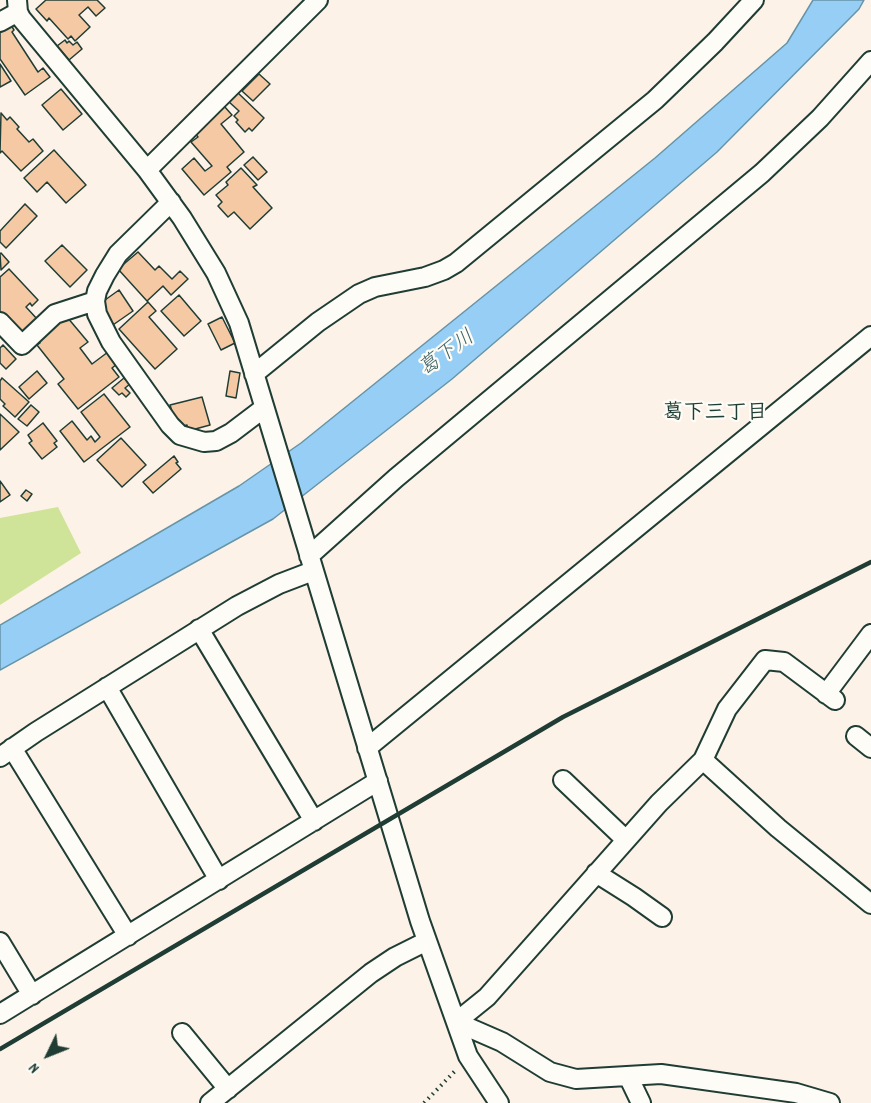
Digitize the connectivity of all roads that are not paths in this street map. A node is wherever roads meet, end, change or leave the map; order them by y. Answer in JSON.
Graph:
{"nodes":[{"id":1,"x":318,"y":0,"type":"edge"},
{"id":2,"x":754,"y":0,"type":"edge"},
{"id":3,"x":18,"y":6,"type":"edge"},
{"id":4,"x":0,"y":22,"type":"edge"},
{"id":5,"x":871,"y":61,"type":"edge"},
{"id":6,"x":147,"y":171,"type":"junction"},
{"id":7,"x":171,"y":202,"type":"junction"},
{"id":8,"x":95,"y":301,"type":"junction"},
{"id":9,"x":0,"y":322,"type":"edge"},
{"id":10,"x":871,"y":336,"type":"edge"},
{"id":11,"x":254,"y":374,"type":"junction"},
{"id":12,"x":264,"y":408,"type":"junction"},
{"id":13,"x":311,"y":564,"type":"junction"},
{"id":14,"x":199,"y":629,"type":"junction"},
{"id":15,"x":871,"y":634,"type":"edge"},
{"id":16,"x":107,"y":687,"type":"junction"},
{"id":17,"x":856,"y":736,"type":"dead end"},
{"id":18,"x":367,"y":748,"type":"junction"},
{"id":19,"x":871,"y":748,"type":"edge"},
{"id":20,"x":6,"y":753,"type":"edge"},
{"id":21,"x":703,"y":760,"type":"junction"},
{"id":22,"x":562,"y":780,"type":"dead end"},
{"id":23,"x":378,"y":782,"type":"junction"},
{"id":24,"x":314,"y":821,"type":"junction"},
{"id":25,"x":626,"y":840,"type":"junction"},
{"id":26,"x":596,"y":873,"type":"junction"},
{"id":27,"x":219,"y":880,"type":"junction"},
{"id":28,"x":871,"y":904,"type":"edge"},
{"id":29,"x":662,"y":917,"type":"dead end"},
{"id":30,"x":128,"y":936,"type":"junction"},
{"id":31,"x":427,"y":941,"type":"junction"},
{"id":32,"x":0,"y":942,"type":"edge"},
{"id":33,"x":32,"y":995,"type":"junction"},
{"id":34,"x":0,"y":1014,"type":"edge"},
{"id":35,"x":456,"y":1022,"type":"junction"},
{"id":36,"x":182,"y":1033,"type":"dead end"},
{"id":37,"x":628,"y":1076,"type":"junction"},
{"id":38,"x":228,"y":1089,"type":"junction"},
{"id":39,"x":497,"y":1102,"type":"edge"},
{"id":40,"x":210,"y":1103,"type":"edge"},
{"id":41,"x":641,"y":1103,"type":"edge"},
{"id":42,"x":830,"y":1103,"type":"edge"}],
"edges":[{"from":1,"to":6,"type":"street"},
{"from":2,"to":11,"type":"street"},
{"from":3,"to":4,"type":"street"},
{"from":3,"to":6,"type":"street"},
{"from":5,"to":13,"type":"street"},
{"from":6,"to":7,"type":"street"},
{"from":7,"to":8,"type":"street"},
{"from":7,"to":11,"type":"street"},
{"from":8,"to":9,"type":"street"},
{"from":8,"to":12,"type":"street"},
{"from":10,"to":18,"type":"street"},
{"from":11,"to":12,"type":"street"},
{"from":12,"to":13,"type":"street"},
{"from":13,"to":14,"type":"street"},
{"from":13,"to":18,"type":"street"},
{"from":14,"to":16,"type":"street"},
{"from":14,"to":24,"type":"street"},
{"from":15,"to":21,"type":"street"},
{"from":16,"to":20,"type":"street"},
{"from":16,"to":27,"type":"street"},
{"from":17,"to":19,"type":"street"},
{"from":18,"to":23,"type":"street"},
{"from":20,"to":30,"type":"street"},
{"from":21,"to":25,"type":"street"},
{"from":21,"to":28,"type":"street"},
{"from":22,"to":25,"type":"street"},
{"from":23,"to":24,"type":"street"},
{"from":23,"to":31,"type":"street"},
{"from":24,"to":27,"type":"street"},
{"from":25,"to":26,"type":"street"},
{"from":26,"to":29,"type":"street"},
{"from":26,"to":35,"type":"street"},
{"from":27,"to":30,"type":"street"},
{"from":30,"to":33,"type":"street"},
{"from":31,"to":35,"type":"street"},
{"from":31,"to":38,"type":"street"},
{"from":32,"to":33,"type":"street"},
{"from":33,"to":34,"type":"street"},
{"from":35,"to":37,"type":"street"},
{"from":35,"to":39,"type":"street"},
{"from":36,"to":38,"type":"street"},
{"from":37,"to":41,"type":"street"},
{"from":37,"to":42,"type":"street"},
{"from":38,"to":40,"type":"street"}]}
